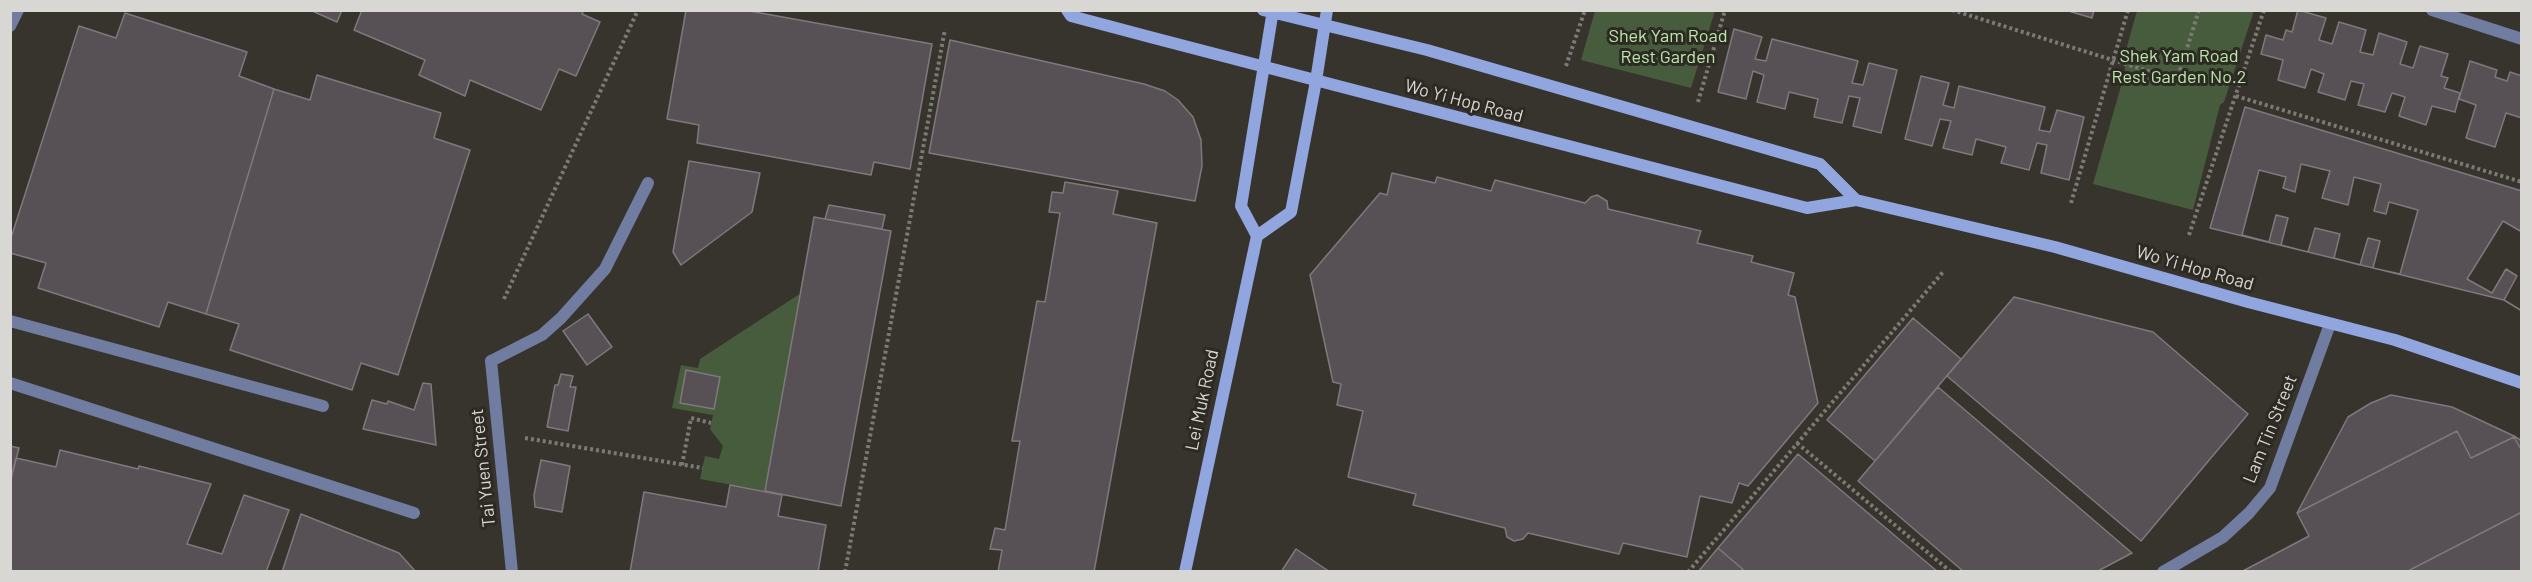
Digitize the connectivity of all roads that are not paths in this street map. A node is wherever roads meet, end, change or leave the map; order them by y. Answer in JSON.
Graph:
{"nodes":[{"id":1,"x":18,"y":10,"type":"edge"},
{"id":2,"x":1067,"y":10,"type":"edge"},
{"id":3,"x":1327,"y":10,"type":"edge"},
{"id":4,"x":2432,"y":10,"type":"edge"},
{"id":5,"x":1270,"y":11,"type":"edge"},
{"id":6,"x":1324,"y":25,"type":"junction"},
{"id":7,"x":10,"y":26,"type":"edge"},
{"id":8,"x":2522,"y":39,"type":"edge"},
{"id":9,"x":1264,"y":67,"type":"junction"},
{"id":10,"x":1316,"y":81,"type":"junction"},
{"id":11,"x":648,"y":183,"type":"dead end"},
{"id":12,"x":1856,"y":200,"type":"junction"},
{"id":13,"x":1257,"y":236,"type":"junction"},
{"id":14,"x":10,"y":321,"type":"edge"},
{"id":15,"x":2330,"y":324,"type":"junction"},
{"id":16,"x":10,"y":383,"type":"edge"},
{"id":17,"x":2522,"y":383,"type":"edge"},
{"id":18,"x":323,"y":406,"type":"dead end"},
{"id":19,"x":414,"y":513,"type":"dead end"},
{"id":20,"x":512,"y":572,"type":"edge"},
{"id":21,"x":1185,"y":572,"type":"edge"},
{"id":22,"x":2163,"y":572,"type":"edge"}],
"edges":[{"from":1,"to":7,"type":"street"},
{"from":2,"to":9,"type":"main road","name":"Wo Yi Hop Road"},
{"from":3,"to":6,"type":"main road"},
{"from":4,"to":8,"type":"street"},
{"from":5,"to":6,"type":"main road","name":"Wo Yi Hop Road"},
{"from":5,"to":9,"type":"main road"},
{"from":6,"to":10,"type":"main road"},
{"from":6,"to":12,"type":"main road","name":"Wo Yi Hop Road"},
{"from":9,"to":10,"type":"main road","name":"Wo Yi Hop Road"},
{"from":9,"to":13,"type":"main road"},
{"from":10,"to":12,"type":"main road","name":"Wo Yi Hop Road"},
{"from":10,"to":13,"type":"main road"},
{"from":11,"to":20,"type":"street","name":"Tai Yuen Street"},
{"from":12,"to":15,"type":"main road","name":"Wo Yi Hop Road"},
{"from":13,"to":21,"type":"main road","name":"Lei Muk Road"},
{"from":14,"to":18,"type":"street"},
{"from":15,"to":17,"type":"main road","name":"Wo Yi Hop Road"},
{"from":15,"to":22,"type":"street","name":"Lam Tin Street"},
{"from":16,"to":19,"type":"street"}]}
